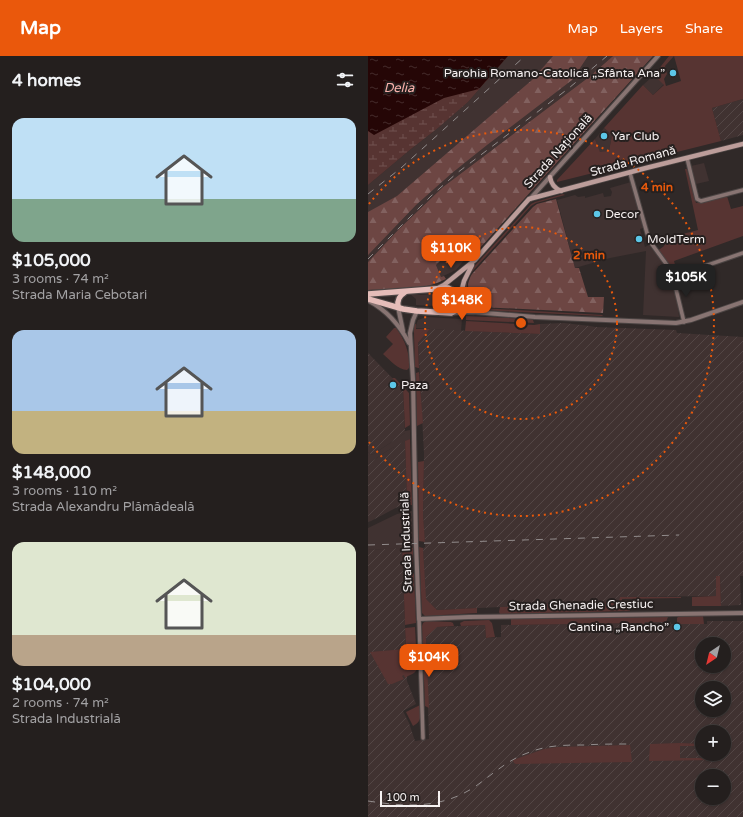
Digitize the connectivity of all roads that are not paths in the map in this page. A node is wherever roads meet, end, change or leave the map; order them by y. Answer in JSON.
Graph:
{"nodes":[{"id":1,"x":658,"y":56,"type":"edge"},
{"id":2,"x":743,"y":144,"type":"edge"},
{"id":3,"x":687,"y":158,"type":"junction"},
{"id":4,"x":630,"y":173,"type":"junction"},
{"id":5,"x":550,"y":177,"type":"junction"},
{"id":6,"x":743,"y":190,"type":"edge"},
{"id":7,"x":561,"y":191,"type":"junction"},
{"id":8,"x":529,"y":199,"type":"junction"},
{"id":9,"x":743,"y":253,"type":"edge"},
{"id":10,"x":475,"y":260,"type":"junction"},
{"id":11,"x":673,"y":277,"type":"junction"},
{"id":12,"x":435,"y":289,"type":"junction"},
{"id":13,"x":405,"y":292,"type":"junction"},
{"id":14,"x":368,"y":294,"type":"edge"},
{"id":15,"x":368,"y":300,"type":"edge"},
{"id":16,"x":460,"y":300,"type":"junction"},
{"id":17,"x":743,"y":302,"type":"edge"},
{"id":18,"x":398,"y":307,"type":"junction"},
{"id":19,"x":417,"y":311,"type":"junction"},
{"id":20,"x":473,"y":312,"type":"junction"},
{"id":21,"x":451,"y":313,"type":"junction"},
{"id":22,"x":684,"y":322,"type":"junction"},
{"id":23,"x":404,"y":333,"type":"junction"},
{"id":24,"x":410,"y":345,"type":"junction"},
{"id":25,"x":743,"y":612,"type":"edge"},
{"id":26,"x":419,"y":619,"type":"junction"},
{"id":27,"x":423,"y":738,"type":"dead end"}],
"edges":[{"from":1,"to":5,"type":"street","name":"Strada Națională"},
{"from":2,"to":3,"type":"main road","name":"Strada Romană"},
{"from":3,"to":4,"type":"main road","name":"Strada Romană"},
{"from":3,"to":6,"type":"street"},
{"from":4,"to":7,"type":"main road","name":"Strada Romană"},
{"from":4,"to":11,"type":"street"},
{"from":5,"to":7,"type":"main road"},
{"from":5,"to":8,"type":"street","name":"Strada Națională"},
{"from":7,"to":8,"type":"main road","name":"Strada Romană"},
{"from":8,"to":10,"type":"main road","name":"Strada Națională"},
{"from":9,"to":11,"type":"street"},
{"from":10,"to":12,"type":"main road","name":"Strada Națională"},
{"from":10,"to":16,"type":"main road","name":"Strada Națională"},
{"from":11,"to":22,"type":"street"},
{"from":12,"to":13,"type":"main road","name":"Strada Națională"},
{"from":12,"to":16,"type":"main road","name":"Strada Națională"},
{"from":13,"to":14,"type":"main road","name":"Strada Națională"},
{"from":13,"to":18,"type":"main road"},
{"from":15,"to":18,"type":"main road"},
{"from":15,"to":23,"type":"street","name":"Strada Industrială"},
{"from":16,"to":20,"type":"street"},
{"from":16,"to":21,"type":"main road","name":"Strada Națională"},
{"from":17,"to":22,"type":"street"},
{"from":18,"to":19,"type":"main road"},
{"from":18,"to":23,"type":"street","name":"Strada Industrială"},
{"from":19,"to":21,"type":"main road"},
{"from":19,"to":24,"type":"street","name":"Strada Industrială"},
{"from":20,"to":21,"type":"street"},
{"from":20,"to":22,"type":"street"},
{"from":23,"to":24,"type":"street","name":"Strada Industrială"},
{"from":24,"to":26,"type":"street","name":"Strada Industrială"},
{"from":25,"to":26,"type":"street","name":"Strada Ghenadie Crestiuc"},
{"from":26,"to":27,"type":"street","name":"Strada Industrială"}]}
